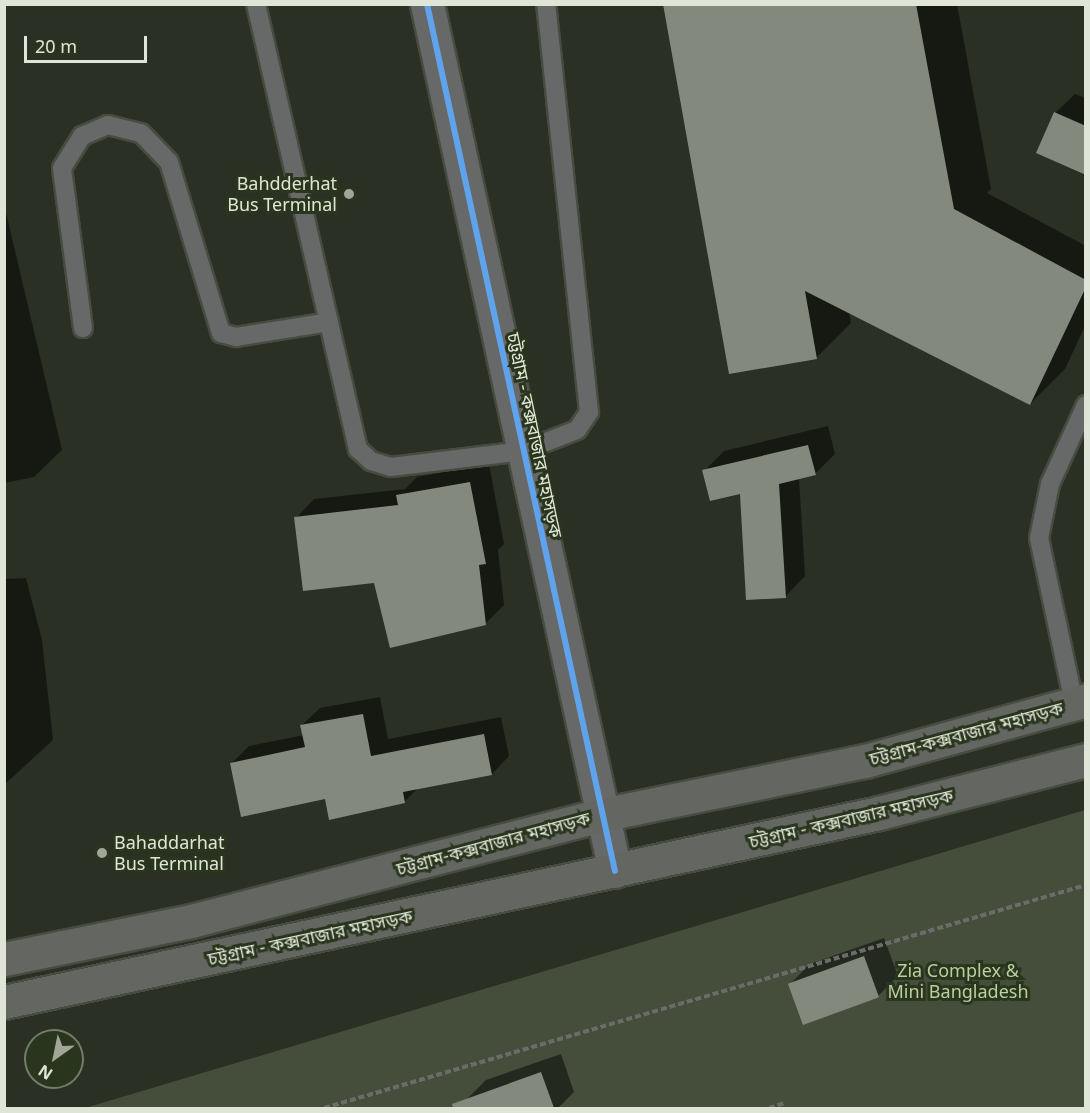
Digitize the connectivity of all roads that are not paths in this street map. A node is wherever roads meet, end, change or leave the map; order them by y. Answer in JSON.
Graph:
{"nodes":[{"id":1,"x":256,"y":4,"type":"edge"},
{"id":2,"x":427,"y":4,"type":"edge"},
{"id":3,"x":546,"y":4,"type":"edge"},
{"id":4,"x":329,"y":322,"type":"junction"},
{"id":5,"x":83,"y":328,"type":"dead end"},
{"id":6,"x":1086,"y":405,"type":"edge"},
{"id":7,"x":523,"y":451,"type":"junction"},
{"id":8,"x":1080,"y":701,"type":"edge"},
{"id":9,"x":1086,"y":760,"type":"edge"},
{"id":10,"x":601,"y":815,"type":"junction"},
{"id":11,"x":615,"y":871,"type":"junction"},
{"id":12,"x":4,"y":959,"type":"edge"},
{"id":13,"x":4,"y":1002,"type":"edge"}],
"edges":[{"from":1,"to":4,"type":"lane"},
{"from":2,"to":7,"type":"street","name":"চট্টগ্রাম - কক্সবাজার মহাসড়ক"},
{"from":3,"to":7,"type":"lane"},
{"from":4,"to":5,"type":"lane"},
{"from":4,"to":7,"type":"lane"},
{"from":6,"to":8,"type":"lane"},
{"from":7,"to":10,"type":"street","name":"চট্টগ্রাম - কক্সবাজার মহাসড়ক"},
{"from":8,"to":10,"type":"highway","name":"চট্টগ্রাম-কক্সবাজার মহাসড়ক"},
{"from":9,"to":11,"type":"highway","name":"চট্টগ্রাম - কক্সবাজার মহাসড়ক"},
{"from":10,"to":11,"type":"street","name":"চট্টগ্রাম - কক্সবাজার মহাসড়ক"},
{"from":10,"to":12,"type":"highway","name":"চট্টগ্রাম-কক্সবাজার মহাসড়ক"},
{"from":11,"to":13,"type":"highway","name":"চট্টগ্রাম - কক্সবাজার মহাসড়ক"}]}
